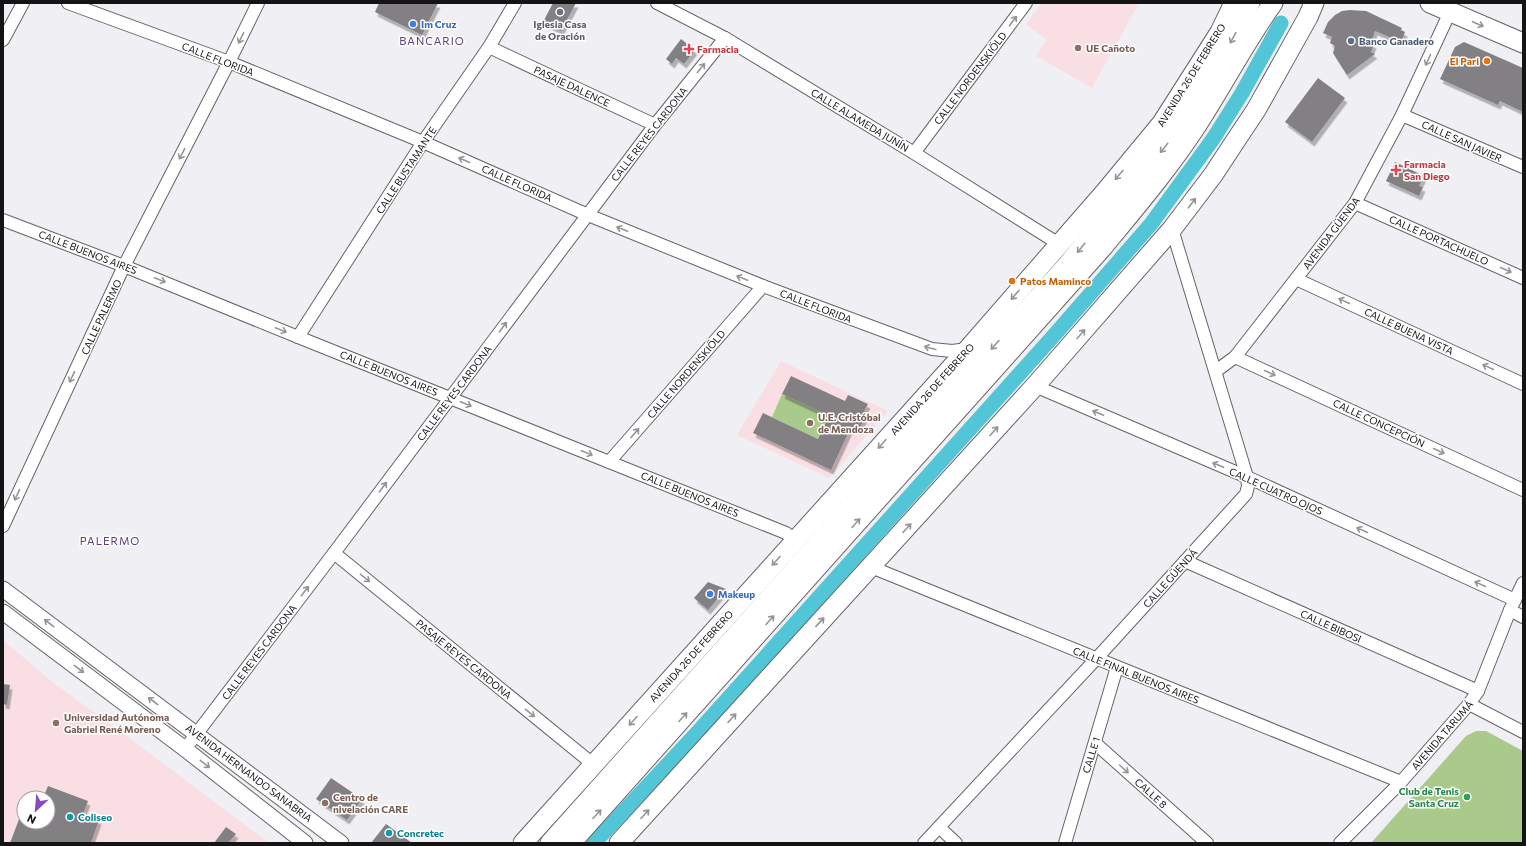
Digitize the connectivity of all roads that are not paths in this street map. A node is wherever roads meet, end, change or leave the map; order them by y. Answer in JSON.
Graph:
{"nodes":[{"id":1,"x":22,"y":3,"type":"edge"},
{"id":2,"x":68,"y":3,"type":"edge"},
{"id":3,"x":258,"y":3,"type":"edge"},
{"id":4,"x":516,"y":3,"type":"edge"},
{"id":5,"x":657,"y":3,"type":"edge"},
{"id":6,"x":1026,"y":3,"type":"edge"},
{"id":7,"x":1234,"y":3,"type":"edge"},
{"id":8,"x":1250,"y":3,"type":"edge"},
{"id":9,"x":1273,"y":3,"type":"edge"},
{"id":10,"x":1323,"y":3,"type":"edge"},
{"id":11,"x":1430,"y":3,"type":"edge"},
{"id":12,"x":1453,"y":7,"type":"edge"},
{"id":13,"x":1311,"y":10,"type":"edge"},
{"id":14,"x":725,"y":38,"type":"junction"},
{"id":15,"x":3,"y":40,"type":"edge"},
{"id":16,"x":1523,"y":43,"type":"edge"},
{"id":17,"x":489,"y":47,"type":"junction"},
{"id":18,"x":229,"y":62,"type":"junction"},
{"id":19,"x":1402,"y":115,"type":"junction"},
{"id":20,"x":655,"y":125,"type":"junction"},
{"id":21,"x":423,"y":142,"type":"junction"},
{"id":22,"x":914,"y":153,"type":"junction"},
{"id":23,"x":1523,"y":168,"type":"edge"},
{"id":24,"x":1355,"y":203,"type":"junction"},
{"id":25,"x":588,"y":215,"type":"junction"},
{"id":26,"x":3,"y":220,"type":"edge"},
{"id":27,"x":1172,"y":229,"type":"junction"},
{"id":28,"x":1059,"y":244,"type":"junction"},
{"id":29,"x":1158,"y":245,"type":"junction"},
{"id":30,"x":1180,"y":256,"type":"junction"},
{"id":31,"x":124,"y":266,"type":"junction"},
{"id":32,"x":1523,"y":278,"type":"edge"},
{"id":33,"x":1296,"y":279,"type":"junction"},
{"id":34,"x":763,"y":286,"type":"junction"},
{"id":35,"x":298,"y":337,"type":"junction"},
{"id":36,"x":968,"y":349,"type":"junction"},
{"id":37,"x":1235,"y":357,"type":"junction"},
{"id":38,"x":1216,"y":371,"type":"junction"},
{"id":39,"x":1523,"y":384,"type":"edge"},
{"id":40,"x":1035,"y":386,"type":"junction"},
{"id":41,"x":450,"y":398,"type":"junction"},
{"id":42,"x":609,"y":462,"type":"junction"},
{"id":43,"x":1247,"y":477,"type":"junction"},
{"id":44,"x":1523,"y":490,"type":"edge"},
{"id":45,"x":3,"y":526,"type":"edge"},
{"id":46,"x":795,"y":540,"type":"junction"},
{"id":47,"x":334,"y":553,"type":"junction"},
{"id":48,"x":1185,"y":561,"type":"junction"},
{"id":49,"x":871,"y":567,"type":"junction"},
{"id":50,"x":1523,"y":583,"type":"edge"},
{"id":51,"x":3,"y":589,"type":"edge"},
{"id":52,"x":1512,"y":606,"type":"junction"},
{"id":53,"x":3,"y":612,"type":"edge"},
{"id":54,"x":1523,"y":617,"type":"edge"},
{"id":55,"x":1098,"y":658,"type":"junction"},
{"id":56,"x":1117,"y":667,"type":"junction"},
{"id":57,"x":1478,"y":691,"type":"junction"},
{"id":58,"x":1469,"y":704,"type":"junction"},
{"id":59,"x":1523,"y":732,"type":"edge"},
{"id":60,"x":197,"y":734,"type":"junction"},
{"id":61,"x":1094,"y":743,"type":"junction"},
{"id":62,"x":185,"y":749,"type":"junction"},
{"id":63,"x":594,"y":765,"type":"junction"},
{"id":64,"x":1401,"y":782,"type":"junction"},
{"id":65,"x":939,"y":827,"type":"junction"},
{"id":66,"x":1068,"y":841,"type":"edge"},
{"id":67,"x":305,"y":843,"type":"edge"},
{"id":68,"x":340,"y":843,"type":"edge"},
{"id":69,"x":523,"y":843,"type":"edge"},
{"id":70,"x":550,"y":843,"type":"edge"},
{"id":71,"x":571,"y":843,"type":"edge"},
{"id":72,"x":619,"y":843,"type":"edge"},
{"id":73,"x":924,"y":843,"type":"edge"},
{"id":74,"x":956,"y":843,"type":"edge"},
{"id":75,"x":1207,"y":843,"type":"edge"},
{"id":76,"x":1340,"y":843,"type":"edge"}],
"edges":[{"from":1,"to":15,"type":"street"},
{"from":2,"to":18,"type":"street","name":"CALLE FLORIDA"},
{"from":3,"to":18,"type":"street","name":"CALLE PALERMO","one_way":true},
{"from":4,"to":17,"type":"street","name":"CALLE BUSTAMANTE"},
{"from":5,"to":14,"type":"street","name":"CALLE ALAMEDA JUNÍN"},
{"from":22,"to":6,"type":"street","name":"CALLE NORDENSKIÖLD","one_way":true},
{"from":7,"to":28,"type":"main road","name":"AVENIDA 26 DE FEBRERO","one_way":true},
{"from":8,"to":70,"type":"main road","name":"AVENIDA 26 DE FEBRERO","one_way":true},
{"from":71,"to":9,"type":"main road","one_way":true},
{"from":10,"to":13,"type":"main road"},
{"from":11,"to":12,"type":"main road"},
{"from":12,"to":16,"type":"main road","one_way":true},
{"from":12,"to":19,"type":"street","name":"AVENIDA GÜENDA","one_way":true},
{"from":27,"to":13,"type":"main road","one_way":true},
{"from":20,"to":14,"type":"street","name":"CALLE REYES CARDONA","one_way":true},
{"from":14,"to":22,"type":"street","name":"CALLE ALAMEDA JUNÍN"},
{"from":17,"to":20,"type":"street","name":"PASAJE DALENCE"},
{"from":17,"to":21,"type":"street","name":"CALLE BUSTAMANTE"},
{"from":18,"to":21,"type":"street","name":"CALLE FLORIDA"},
{"from":18,"to":31,"type":"street","name":"CALLE PALERMO","one_way":true},
{"from":19,"to":23,"type":"street","name":"CALLE SAN JAVIER"},
{"from":19,"to":24,"type":"street","name":"AVENIDA GÜENDA"},
{"from":20,"to":25,"type":"street","name":"CALLE REYES CARDONA"},
{"from":25,"to":21,"type":"street","name":"CALLE FLORIDA","one_way":true},
{"from":21,"to":35,"type":"street","name":"CALLE BUSTAMANTE"},
{"from":22,"to":28,"type":"street","name":"CALLE ALAMEDA JUNÍN"},
{"from":24,"to":32,"type":"street","name":"CALLE PORTACHUELO","one_way":true},
{"from":24,"to":33,"type":"street","name":"AVENIDA GÜENDA"},
{"from":34,"to":25,"type":"street","name":"CALLE FLORIDA","one_way":true},
{"from":41,"to":25,"type":"street","name":"CALLE REYES CARDONA","one_way":true},
{"from":26,"to":31,"type":"street","name":"CALLE BUENOS AIRES"},
{"from":27,"to":29,"type":"main road"},
{"from":27,"to":30,"type":"street","name":"CALLE GÜENDÁ"},
{"from":28,"to":36,"type":"main road","name":"AVENIDA 26 DE FEBRERO","one_way":true},
{"from":29,"to":30,"type":"street"},
{"from":40,"to":29,"type":"main road","one_way":true},
{"from":30,"to":38,"type":"street","name":"CALLE GÜENDÁ"},
{"from":31,"to":35,"type":"street","name":"CALLE BUENOS AIRES","one_way":true},
{"from":31,"to":45,"type":"street","name":"CALLE PALERMO","one_way":true},
{"from":33,"to":37,"type":"street","name":"AVENIDA GÜENDA"},
{"from":39,"to":33,"type":"street","name":"CALLE BUENA VISTA","one_way":true},
{"from":36,"to":34,"type":"street","name":"CALLE FLORIDA","one_way":true},
{"from":42,"to":34,"type":"street","name":"CALLE NORDENSKIÖLD","one_way":true},
{"from":35,"to":41,"type":"street","name":"CALLE BUENOS AIRES"},
{"from":36,"to":46,"type":"main road","name":"AVENIDA 26 DE FEBRERO","one_way":true},
{"from":37,"to":38,"type":"street","name":"AVENIDA GÜENDA"},
{"from":37,"to":44,"type":"street","name":"CALLE CONCEPCIÓN","one_way":true},
{"from":38,"to":43,"type":"street","name":"CALLE GÜENDÁ"},
{"from":43,"to":40,"type":"street","name":"CALLE CUATRO OJOS","one_way":true},
{"from":49,"to":40,"type":"main road","one_way":true},
{"from":41,"to":42,"type":"street","name":"CALLE BUENOS AIRES","one_way":true},
{"from":47,"to":41,"type":"street","name":"CALLE REYES CARDONA","one_way":true},
{"from":42,"to":46,"type":"street","name":"CALLE BUENOS AIRES"},
{"from":43,"to":48,"type":"street","name":"CALLE GÜENDÁ"},
{"from":52,"to":43,"type":"street","name":"CALLE CUATRO OJOS","one_way":true},
{"from":46,"to":63,"type":"main road","name":"AVENIDA 26 DE FEBRERO","one_way":true},
{"from":60,"to":47,"type":"street","name":"CALLE REYES CARDONA","one_way":true},
{"from":47,"to":63,"type":"street","name":"PASAJE REYES CARDONA","one_way":true},
{"from":48,"to":55,"type":"street","name":"CALLE GÜENDÁ"},
{"from":48,"to":57,"type":"street","name":"CALLE BIBOSI"},
{"from":49,"to":55,"type":"street","name":"CALLE FINAL BUENOS AIRES"},
{"from":72,"to":49,"type":"main road","one_way":true},
{"from":50,"to":52,"type":"street","name":"AVENIDA TARUMÁ"},
{"from":60,"to":51,"type":"street","name":"AVENIDA HERNANDO SANABRIA","one_way":true},
{"from":52,"to":54,"type":"street","name":"CALLE CUATRO OJOS"},
{"from":52,"to":57,"type":"street","name":"AVENIDA TARUMÁ"},
{"from":53,"to":62,"type":"street","name":"AVENIDA HERNANDO SANABRIA","one_way":true},
{"from":55,"to":56,"type":"street","name":"CALLE FINAL BUENOS AIRES"},
{"from":55,"to":65,"type":"street","name":"CALLE GÜENDÁ"},
{"from":56,"to":61,"type":"street","name":"CALLE 1"},
{"from":56,"to":64,"type":"street","name":"CALLE FINAL BUENOS AIRES"},
{"from":57,"to":58,"type":"street","name":"AVENIDA TARUMÁ"},
{"from":58,"to":59,"type":"street"},
{"from":58,"to":64,"type":"street","name":"AVENIDA TARUMÁ"},
{"from":60,"to":62,"type":"street","name":"CALLE REYES CARDONA"},
{"from":60,"to":68,"type":"street","name":"AVENIDA HERNANDO SANABRIA"},
{"from":61,"to":66,"type":"street","name":"CALLE 1"},
{"from":61,"to":75,"type":"street","name":"CALLE 8","one_way":true},
{"from":62,"to":67,"type":"street","name":"AVENIDA HERNANDO SANABRIA","one_way":true},
{"from":63,"to":69,"type":"main road","name":"AVENIDA 26 DE FEBRERO"},
{"from":64,"to":76,"type":"street","name":"AVENIDA TARUMÁ"},
{"from":65,"to":73,"type":"street","name":"CALLE GÜENDÁ"},
{"from":65,"to":74,"type":"street"}]}
